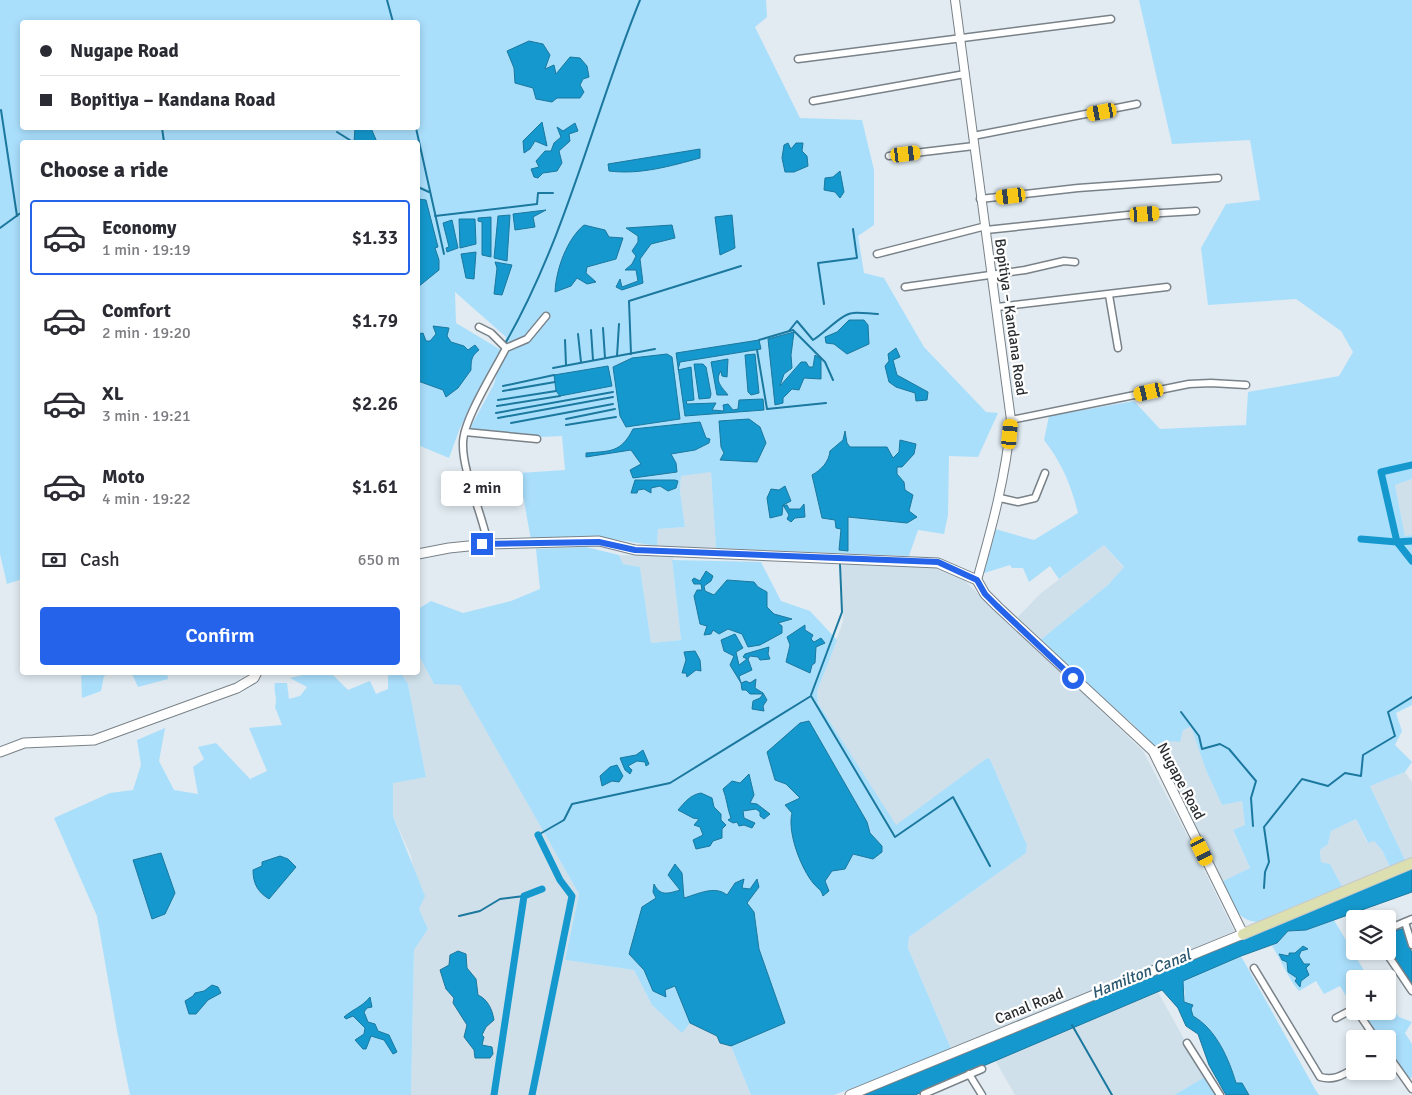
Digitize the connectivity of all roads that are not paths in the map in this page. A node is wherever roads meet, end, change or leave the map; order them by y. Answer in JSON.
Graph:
{"nodes":[{"id":1,"x":955,"y":0,"type":"edge"},
{"id":2,"x":1111,"y":20,"type":"dead end"},
{"id":3,"x":960,"y":38,"type":"junction"},
{"id":4,"x":798,"y":59,"type":"dead end"},
{"id":5,"x":965,"y":74,"type":"junction"},
{"id":6,"x":813,"y":101,"type":"dead end"},
{"id":7,"x":1137,"y":104,"type":"dead end"},
{"id":8,"x":973,"y":136,"type":"junction"},
{"id":9,"x":974,"y":146,"type":"junction"},
{"id":10,"x":889,"y":156,"type":"dead end"},
{"id":11,"x":1218,"y":178,"type":"dead end"},
{"id":12,"x":980,"y":199,"type":"junction"},
{"id":13,"x":1196,"y":211,"type":"dead end"},
{"id":14,"x":986,"y":228,"type":"junction"},
{"id":15,"x":877,"y":254,"type":"dead end"},
{"id":16,"x":1075,"y":262,"type":"dead end"},
{"id":17,"x":992,"y":273,"type":"junction"},
{"id":18,"x":904,"y":287,"type":"dead end"},
{"id":19,"x":1167,"y":287,"type":"dead end"},
{"id":20,"x":1109,"y":295,"type":"junction"},
{"id":21,"x":997,"y":307,"type":"junction"},
{"id":22,"x":546,"y":316,"type":"dead end"},
{"id":23,"x":479,"y":327,"type":"dead end"},
{"id":24,"x":506,"y":348,"type":"junction"},
{"id":25,"x":1118,"y":348,"type":"dead end"},
{"id":26,"x":1246,"y":385,"type":"dead end"},
{"id":27,"x":1011,"y":420,"type":"junction"},
{"id":28,"x":465,"y":432,"type":"junction"},
{"id":29,"x":538,"y":439,"type":"dead end"},
{"id":30,"x":1045,"y":473,"type":"dead end"},
{"id":31,"x":1000,"y":498,"type":"junction"},
{"id":32,"x":488,"y":544,"type":"junction"},
{"id":33,"x":420,"y":554,"type":"edge"},
{"id":34,"x":977,"y":580,"type":"junction"},
{"id":35,"x":256,"y":675,"type":"edge"},
{"id":36,"x":0,"y":752,"type":"edge"},
{"id":37,"x":1412,"y":863,"type":"edge"},
{"id":38,"x":1412,"y":919,"type":"edge"},
{"id":39,"x":1405,"y":922,"type":"junction"},
{"id":40,"x":1396,"y":926,"type":"edge"},
{"id":41,"x":1243,"y":934,"type":"junction"},
{"id":42,"x":1412,"y":946,"type":"edge"},
{"id":43,"x":1391,"y":960,"type":"edge"},
{"id":44,"x":1254,"y":968,"type":"dead end"},
{"id":45,"x":1412,"y":991,"type":"edge"},
{"id":46,"x":1346,"y":1014,"type":"edge"},
{"id":47,"x":1336,"y":1018,"type":"dead end"},
{"id":48,"x":1187,"y":1043,"type":"dead end"},
{"id":49,"x":1396,"y":1066,"type":"edge"},
{"id":50,"x":982,"y":1069,"type":"dead end"},
{"id":51,"x":1346,"y":1073,"type":"edge"},
{"id":52,"x":969,"y":1074,"type":"junction"},
{"id":53,"x":1412,"y":1089,"type":"edge"},
{"id":54,"x":924,"y":1094,"type":"edge"},
{"id":55,"x":850,"y":1095,"type":"edge"},
{"id":56,"x":982,"y":1095,"type":"edge"},
{"id":57,"x":1220,"y":1095,"type":"edge"}],
"edges":[{"from":1,"to":3,"type":"street","name":"Bopitiya – Kandana Road"},
{"from":2,"to":3,"type":"street"},
{"from":3,"to":4,"type":"street"},
{"from":3,"to":5,"type":"street","name":"Bopitiya – Kandana Road"},
{"from":5,"to":6,"type":"street"},
{"from":5,"to":8,"type":"street","name":"Bopitiya – Kandana Road"},
{"from":7,"to":8,"type":"street"},
{"from":8,"to":9,"type":"street","name":"Bopitiya – Kandana Road"},
{"from":9,"to":10,"type":"street"},
{"from":9,"to":12,"type":"street","name":"Bopitiya – Kandana Road"},
{"from":11,"to":12,"type":"street"},
{"from":12,"to":14,"type":"street","name":"Bopitiya – Kandana Road"},
{"from":13,"to":14,"type":"street"},
{"from":14,"to":15,"type":"street"},
{"from":14,"to":17,"type":"street","name":"Bopitiya – Kandana Road"},
{"from":16,"to":17,"type":"street"},
{"from":17,"to":18,"type":"street"},
{"from":17,"to":21,"type":"street","name":"Bopitiya – Kandana Road"},
{"from":19,"to":20,"type":"street"},
{"from":20,"to":21,"type":"street"},
{"from":20,"to":25,"type":"street"},
{"from":21,"to":27,"type":"street","name":"Bopitiya – Kandana Road"},
{"from":22,"to":24,"type":"street"},
{"from":23,"to":24,"type":"street"},
{"from":24,"to":28,"type":"street"},
{"from":26,"to":27,"type":"street"},
{"from":27,"to":31,"type":"street","name":"Bopitiya – Kandana Road"},
{"from":28,"to":29,"type":"street"},
{"from":28,"to":32,"type":"street"},
{"from":30,"to":31,"type":"street"},
{"from":31,"to":34,"type":"street","name":"Bopitiya – Kandana Road"},
{"from":32,"to":33,"type":"main road"},
{"from":32,"to":34,"type":"main road"},
{"from":34,"to":41,"type":"main road","name":"Nugape Road"},
{"from":35,"to":36,"type":"main road"},
{"from":37,"to":41,"type":"main road","name":"Canal Road"},
{"from":38,"to":39,"type":"street"},
{"from":39,"to":40,"type":"street"},
{"from":39,"to":42,"type":"street"},
{"from":41,"to":55,"type":"main road","name":"Canal Road"},
{"from":43,"to":45,"type":"street"},
{"from":44,"to":51,"type":"street"},
{"from":46,"to":47,"type":"street"},
{"from":48,"to":57,"type":"street"},
{"from":49,"to":53,"type":"street"},
{"from":50,"to":52,"type":"street"},
{"from":52,"to":54,"type":"street"},
{"from":52,"to":56,"type":"street"}]}
